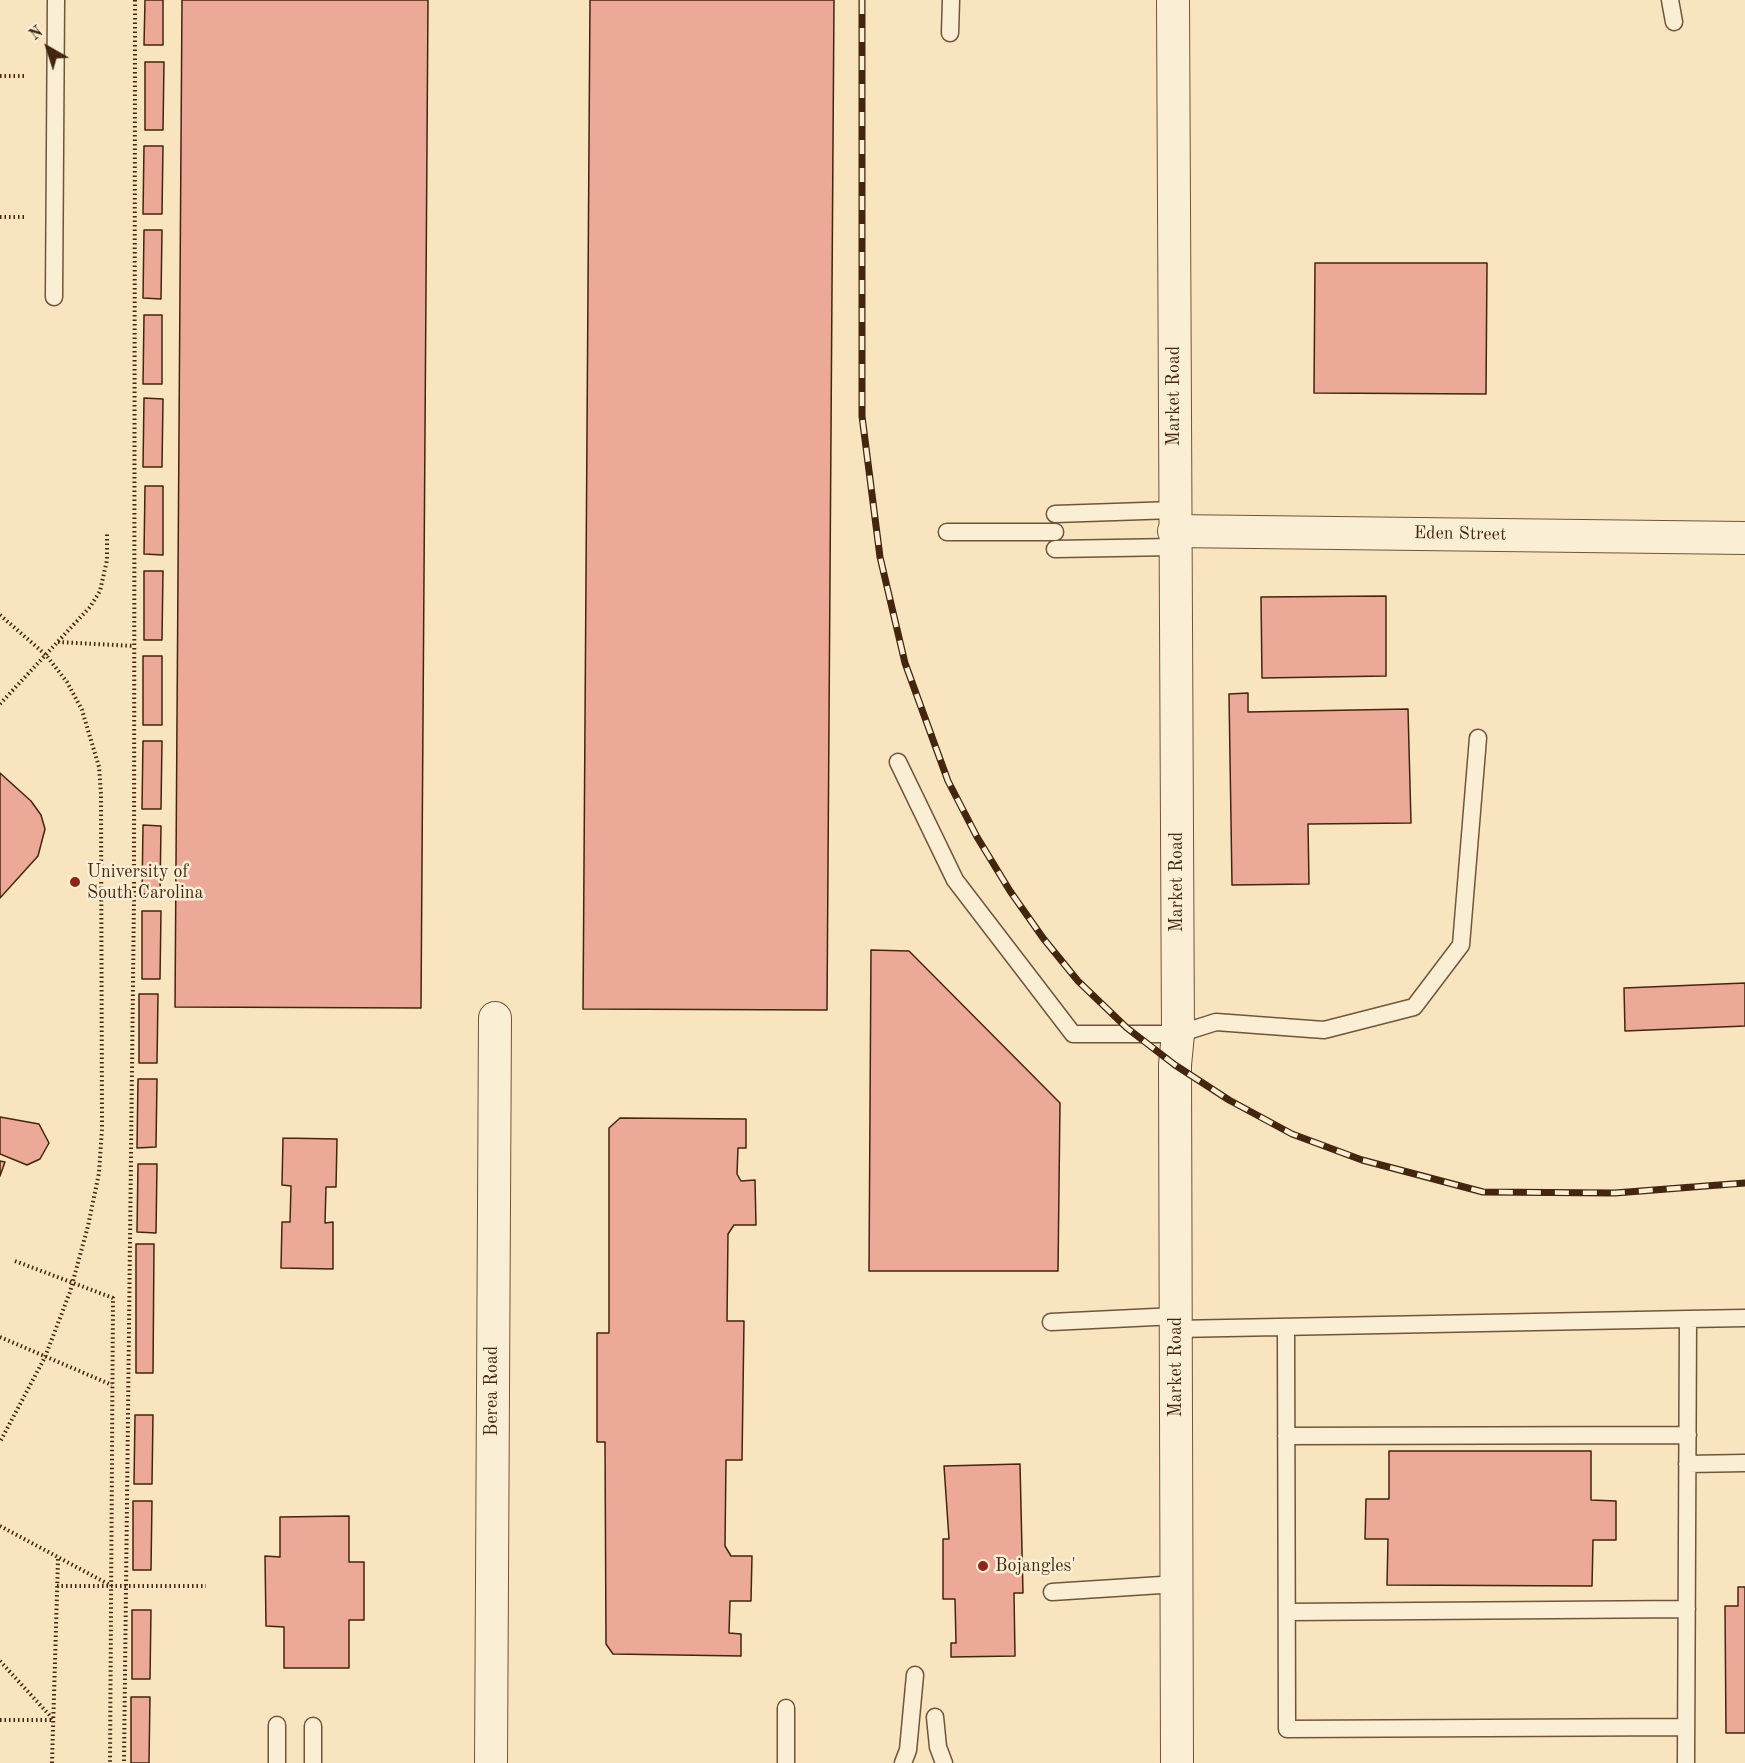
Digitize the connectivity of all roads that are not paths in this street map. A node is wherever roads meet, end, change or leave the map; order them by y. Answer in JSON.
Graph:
{"nodes":[{"id":1,"x":56,"y":0,"type":"edge"},
{"id":2,"x":951,"y":0,"type":"edge"},
{"id":3,"x":1173,"y":0,"type":"edge"},
{"id":4,"x":1670,"y":0,"type":"edge"},
{"id":5,"x":1674,"y":22,"type":"dead end"},
{"id":6,"x":950,"y":33,"type":"dead end"},
{"id":7,"x":54,"y":297,"type":"dead end"},
{"id":8,"x":1055,"y":514,"type":"dead end"},
{"id":9,"x":1174,"y":529,"type":"junction"},
{"id":10,"x":947,"y":532,"type":"dead end"},
{"id":11,"x":1055,"y":532,"type":"dead end"},
{"id":12,"x":1745,"y":538,"type":"edge"},
{"id":13,"x":1055,"y":549,"type":"dead end"},
{"id":14,"x":1478,"y":738,"type":"dead end"},
{"id":15,"x":898,"y":762,"type":"dead end"},
{"id":16,"x":495,"y":1018,"type":"dead end"},
{"id":17,"x":1178,"y":1034,"type":"junction"},
{"id":18,"x":1745,"y":1318,"type":"edge"},
{"id":19,"x":1688,"y":1319,"type":"junction"},
{"id":20,"x":1051,"y":1322,"type":"dead end"},
{"id":21,"x":1176,"y":1322,"type":"junction"},
{"id":22,"x":1286,"y":1327,"type":"junction"},
{"id":23,"x":1286,"y":1436,"type":"junction"},
{"id":24,"x":1688,"y":1436,"type":"junction"},
{"id":25,"x":1745,"y":1463,"type":"edge"},
{"id":26,"x":1688,"y":1464,"type":"junction"},
{"id":27,"x":1176,"y":1584,"type":"junction"},
{"id":28,"x":1052,"y":1592,"type":"dead end"},
{"id":29,"x":1687,"y":1610,"type":"junction"},
{"id":30,"x":1287,"y":1612,"type":"junction"},
{"id":31,"x":915,"y":1675,"type":"dead end"},
{"id":32,"x":786,"y":1708,"type":"dead end"},
{"id":33,"x":935,"y":1717,"type":"dead end"},
{"id":34,"x":277,"y":1725,"type":"dead end"},
{"id":35,"x":313,"y":1726,"type":"dead end"},
{"id":36,"x":1686,"y":1727,"type":"junction"},
{"id":37,"x":277,"y":1763,"type":"edge"},
{"id":38,"x":313,"y":1763,"type":"edge"},
{"id":39,"x":491,"y":1763,"type":"edge"},
{"id":40,"x":786,"y":1763,"type":"edge"},
{"id":41,"x":903,"y":1763,"type":"edge"},
{"id":42,"x":944,"y":1763,"type":"edge"},
{"id":43,"x":1177,"y":1763,"type":"edge"},
{"id":44,"x":1686,"y":1763,"type":"edge"}],
"edges":[{"from":1,"to":7,"type":"lane"},
{"from":2,"to":6,"type":"lane"},
{"from":3,"to":9,"type":"street","name":"Market Road"},
{"from":4,"to":5,"type":"lane"},
{"from":8,"to":9,"type":"lane"},
{"from":9,"to":12,"type":"street","name":"Eden Street"},
{"from":9,"to":13,"type":"lane"},
{"from":9,"to":17,"type":"street","name":"Market Road"},
{"from":10,"to":11,"type":"lane"},
{"from":14,"to":17,"type":"lane"},
{"from":15,"to":17,"type":"lane"},
{"from":16,"to":39,"type":"street","name":"Berea Road"},
{"from":17,"to":21,"type":"street","name":"Market Road"},
{"from":18,"to":19,"type":"lane"},
{"from":19,"to":22,"type":"lane"},
{"from":19,"to":24,"type":"lane"},
{"from":20,"to":21,"type":"lane"},
{"from":21,"to":22,"type":"lane"},
{"from":21,"to":27,"type":"street","name":"Market Road"},
{"from":22,"to":23,"type":"lane"},
{"from":23,"to":24,"type":"lane"},
{"from":23,"to":30,"type":"lane"},
{"from":24,"to":26,"type":"lane"},
{"from":25,"to":26,"type":"lane"},
{"from":26,"to":29,"type":"lane"},
{"from":27,"to":28,"type":"lane"},
{"from":27,"to":43,"type":"street","name":"Market Road"},
{"from":29,"to":30,"type":"lane"},
{"from":29,"to":36,"type":"lane"},
{"from":30,"to":36,"type":"lane"},
{"from":31,"to":41,"type":"lane"},
{"from":32,"to":40,"type":"lane"},
{"from":33,"to":42,"type":"lane"},
{"from":34,"to":37,"type":"lane"},
{"from":35,"to":38,"type":"lane"},
{"from":36,"to":44,"type":"lane"}]}
